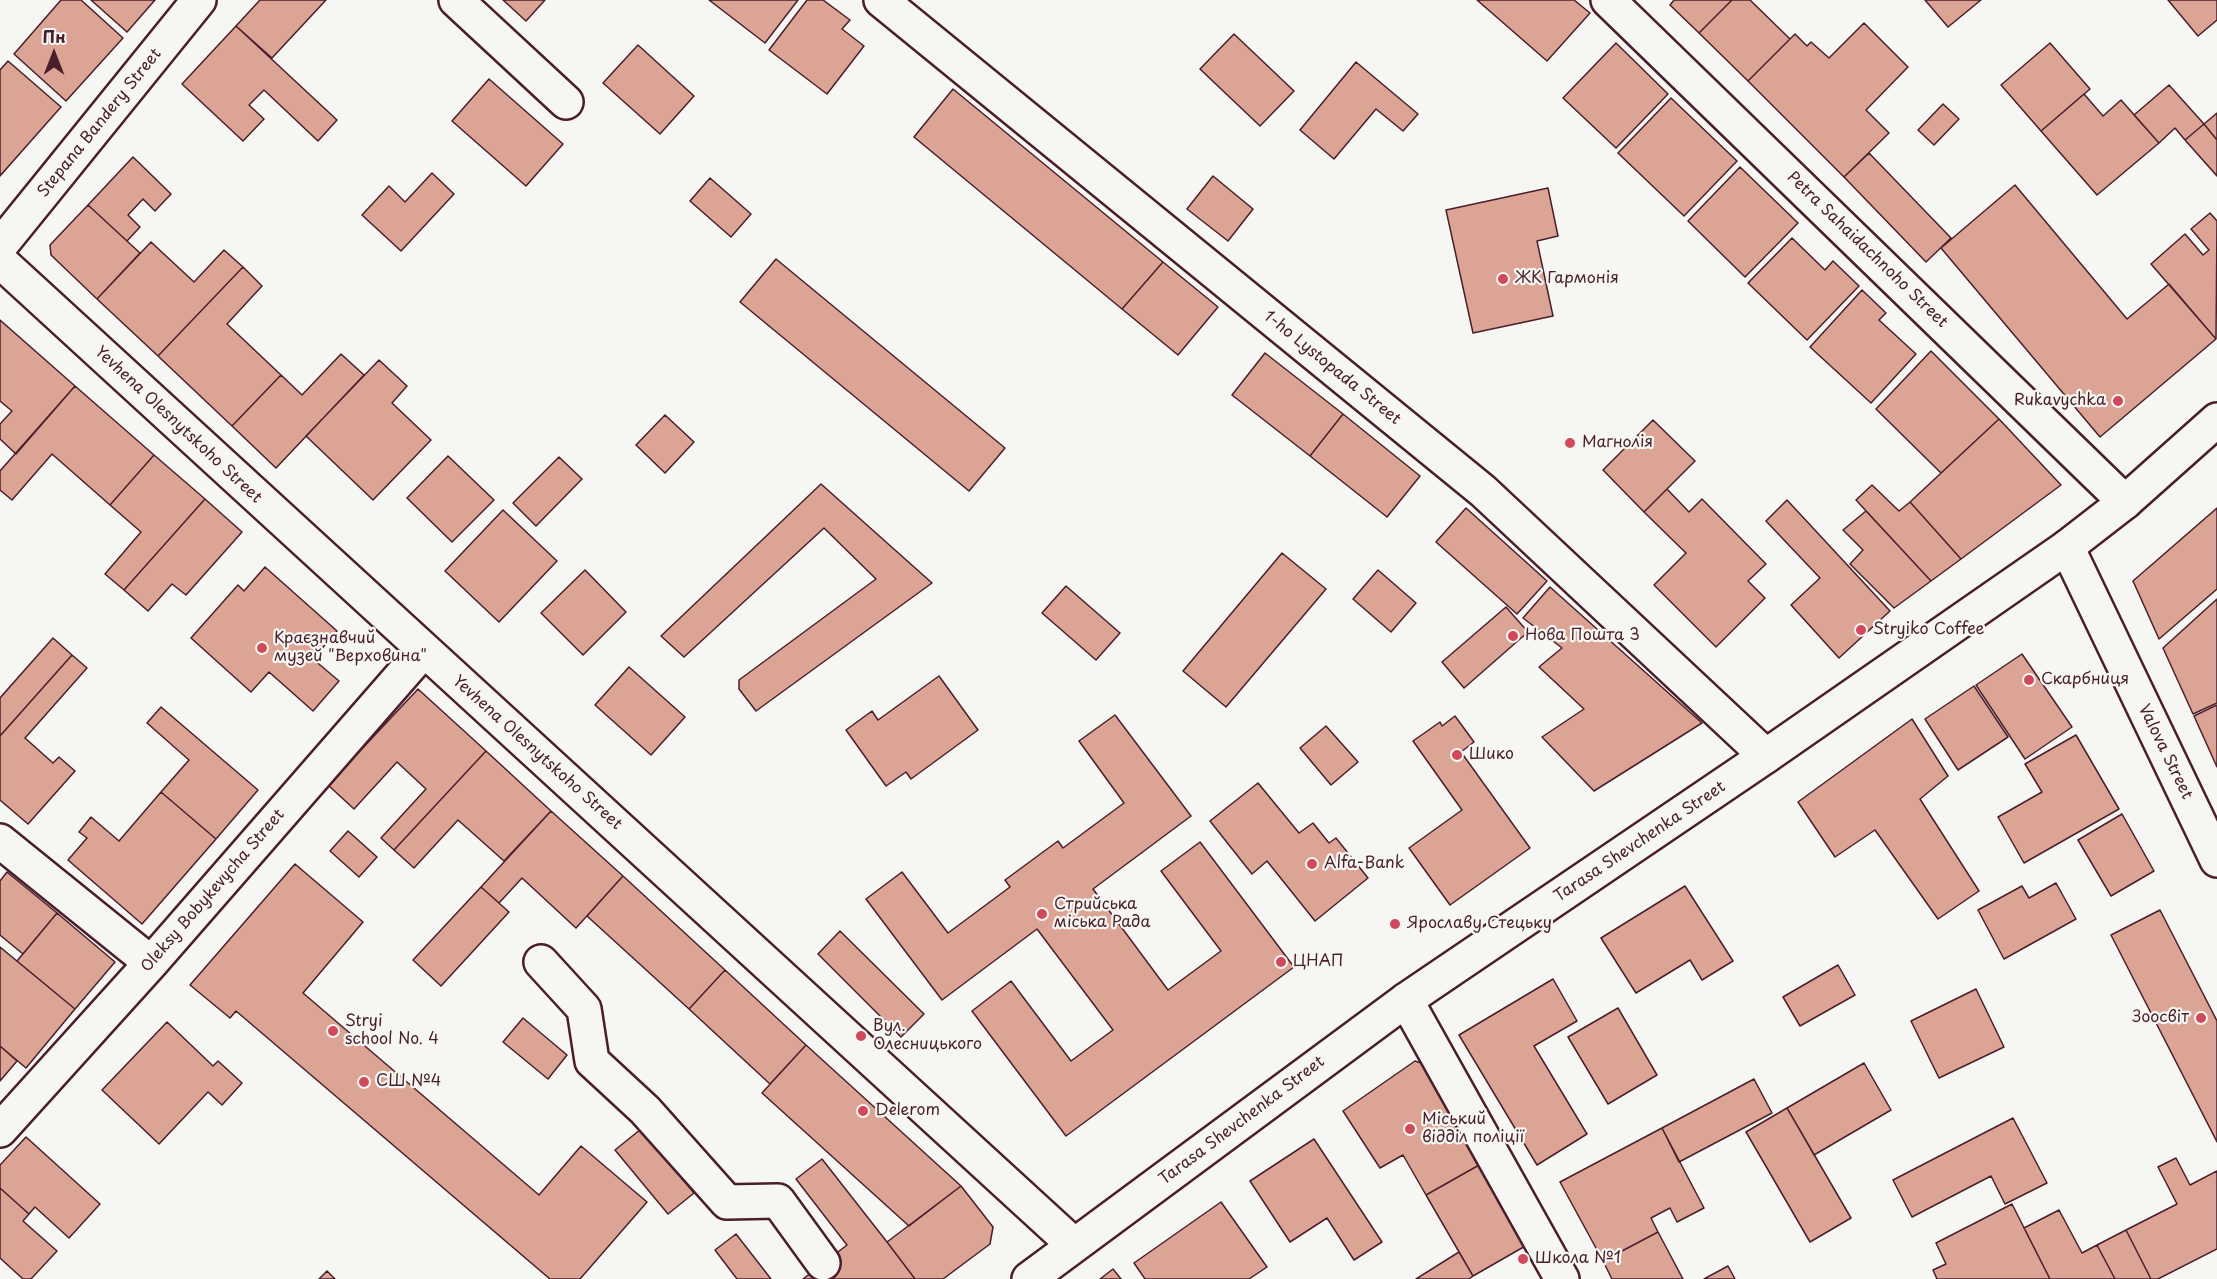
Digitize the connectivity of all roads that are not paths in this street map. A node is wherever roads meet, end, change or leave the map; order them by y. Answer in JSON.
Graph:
{"nodes":[{"id":1,"x":199,"y":0,"type":"edge"},
{"id":2,"x":456,"y":0,"type":"edge"},
{"id":3,"x":881,"y":0,"type":"edge"},
{"id":4,"x":1608,"y":0,"type":"edge"},
{"id":5,"x":566,"y":102,"type":"dead end"},
{"id":6,"x":0,"y":246,"type":"edge"},
{"id":7,"x":0,"y":261,"type":"edge"},
{"id":8,"x":2217,"y":420,"type":"edge"},
{"id":9,"x":2125,"y":502,"type":"junction"},
{"id":10,"x":2067,"y":547,"type":"junction"},
{"id":11,"x":424,"y":650,"type":"junction"},
{"id":12,"x":1766,"y":756,"type":"junction"},
{"id":13,"x":0,"y":841,"type":"edge"},
{"id":14,"x":2214,"y":846,"type":"edge"},
{"id":15,"x":151,"y":963,"type":"junction"},
{"id":16,"x":541,"y":963,"type":"dead end"},
{"id":17,"x":1406,"y":1000,"type":"junction"},
{"id":18,"x":0,"y":1130,"type":"edge"},
{"id":19,"x":1074,"y":1245,"type":"junction"},
{"id":20,"x":823,"y":1263,"type":"dead end"},
{"id":21,"x":1029,"y":1279,"type":"edge"},
{"id":22,"x":1562,"y":1279,"type":"edge"}],
"edges":[{"from":1,"to":6,"type":"street","name":"Stepana Bandery Street"},
{"from":2,"to":5,"type":"street"},
{"from":3,"to":12,"type":"street","name":"1-ho Lystopada Street"},
{"from":4,"to":9,"type":"street","name":"Petra Sahaidachnoho Street"},
{"from":7,"to":11,"type":"street","name":"Yevhena Olesnytskoho Street"},
{"from":8,"to":9,"type":"street","name":"Tarasa Shevchenka Street"},
{"from":9,"to":10,"type":"street","name":"Tarasa Shevchenka Street"},
{"from":10,"to":12,"type":"street","name":"Tarasa Shevchenka Street"},
{"from":10,"to":14,"type":"street","name":"Valova Street"},
{"from":11,"to":15,"type":"street","name":"Oleksy Bobykevycha Street"},
{"from":11,"to":19,"type":"street","name":"Yevhena Olesnytskoho Street"},
{"from":12,"to":17,"type":"street","name":"Tarasa Shevchenka Street"},
{"from":13,"to":15,"type":"street"},
{"from":15,"to":18,"type":"street","name":"Oleksy Bobykevycha Street"},
{"from":16,"to":20,"type":"street"},
{"from":17,"to":19,"type":"street","name":"Tarasa Shevchenka Street"},
{"from":17,"to":22,"type":"street"},
{"from":19,"to":21,"type":"street","name":"Tarasa Shevchenka Street"}]}
